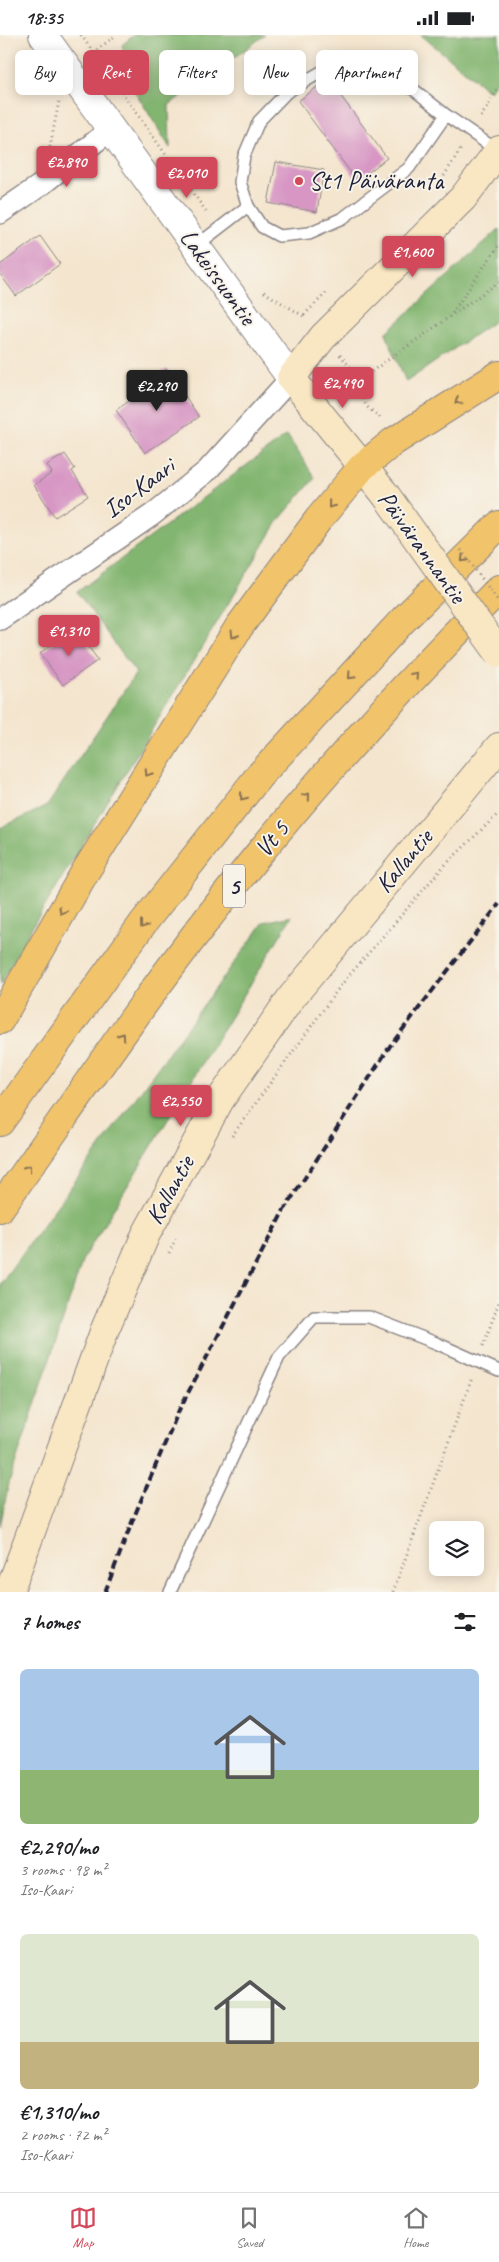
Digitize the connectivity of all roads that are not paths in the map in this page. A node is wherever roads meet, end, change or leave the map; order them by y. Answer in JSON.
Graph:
{"nodes":[{"id":1,"x":51,"y":38,"type":"edge"},
{"id":2,"x":446,"y":115,"type":"junction"},
{"id":3,"x":110,"y":130,"type":"junction"},
{"id":4,"x":499,"y":151,"type":"edge"},
{"id":5,"x":248,"y":206,"type":"junction"},
{"id":6,"x":0,"y":213,"type":"edge"},
{"id":7,"x":196,"y":246,"type":"junction"},
{"id":8,"x":499,"y":375,"type":"edge"},
{"id":9,"x":291,"y":378,"type":"junction"},
{"id":10,"x":362,"y":467,"type":"junction"},
{"id":11,"x":499,"y":525,"type":"edge"},
{"id":12,"x":499,"y":589,"type":"edge"},
{"id":13,"x":0,"y":619,"type":"edge"},
{"id":14,"x":499,"y":653,"type":"edge"},
{"id":15,"x":499,"y":747,"type":"edge"},
{"id":16,"x":0,"y":1020,"type":"edge"},
{"id":17,"x":0,"y":1122,"type":"edge"},
{"id":18,"x":0,"y":1208,"type":"edge"},
{"id":19,"x":499,"y":1371,"type":"edge"},
{"id":20,"x":9,"y":1592,"type":"edge"},
{"id":21,"x":170,"y":1592,"type":"edge"}],
"edges":[{"from":1,"to":3,"type":"street","name":"Lakeissuontie"},
{"from":2,"to":4,"type":"lane"},
{"from":2,"to":5,"type":"lane"},
{"from":2,"to":5,"type":"lane"},
{"from":3,"to":6,"type":"street"},
{"from":3,"to":7,"type":"street","name":"Lakeissuontie"},
{"from":4,"to":9,"type":"main road"},
{"from":5,"to":7,"type":"lane"},
{"from":7,"to":9,"type":"street","name":"Lakeissuontie"},
{"from":8,"to":10,"type":"highway","one_way":true},
{"from":9,"to":10,"type":"main road","name":"Lakeissuontie"},
{"from":9,"to":13,"type":"street","name":"Iso-Kaari"},
{"from":10,"to":14,"type":"main road","name":"Päivärannantie","bridge":true},
{"from":10,"to":16,"type":"highway","one_way":true},
{"from":11,"to":17,"type":"highway","name":"Vt 5","number":"5","one_way":true},
{"from":18,"to":12,"type":"highway","name":"Vt 5","number":"5","one_way":true},
{"from":15,"to":20,"type":"main road","name":"Kallantie"},
{"from":19,"to":21,"type":"lane"}]}
